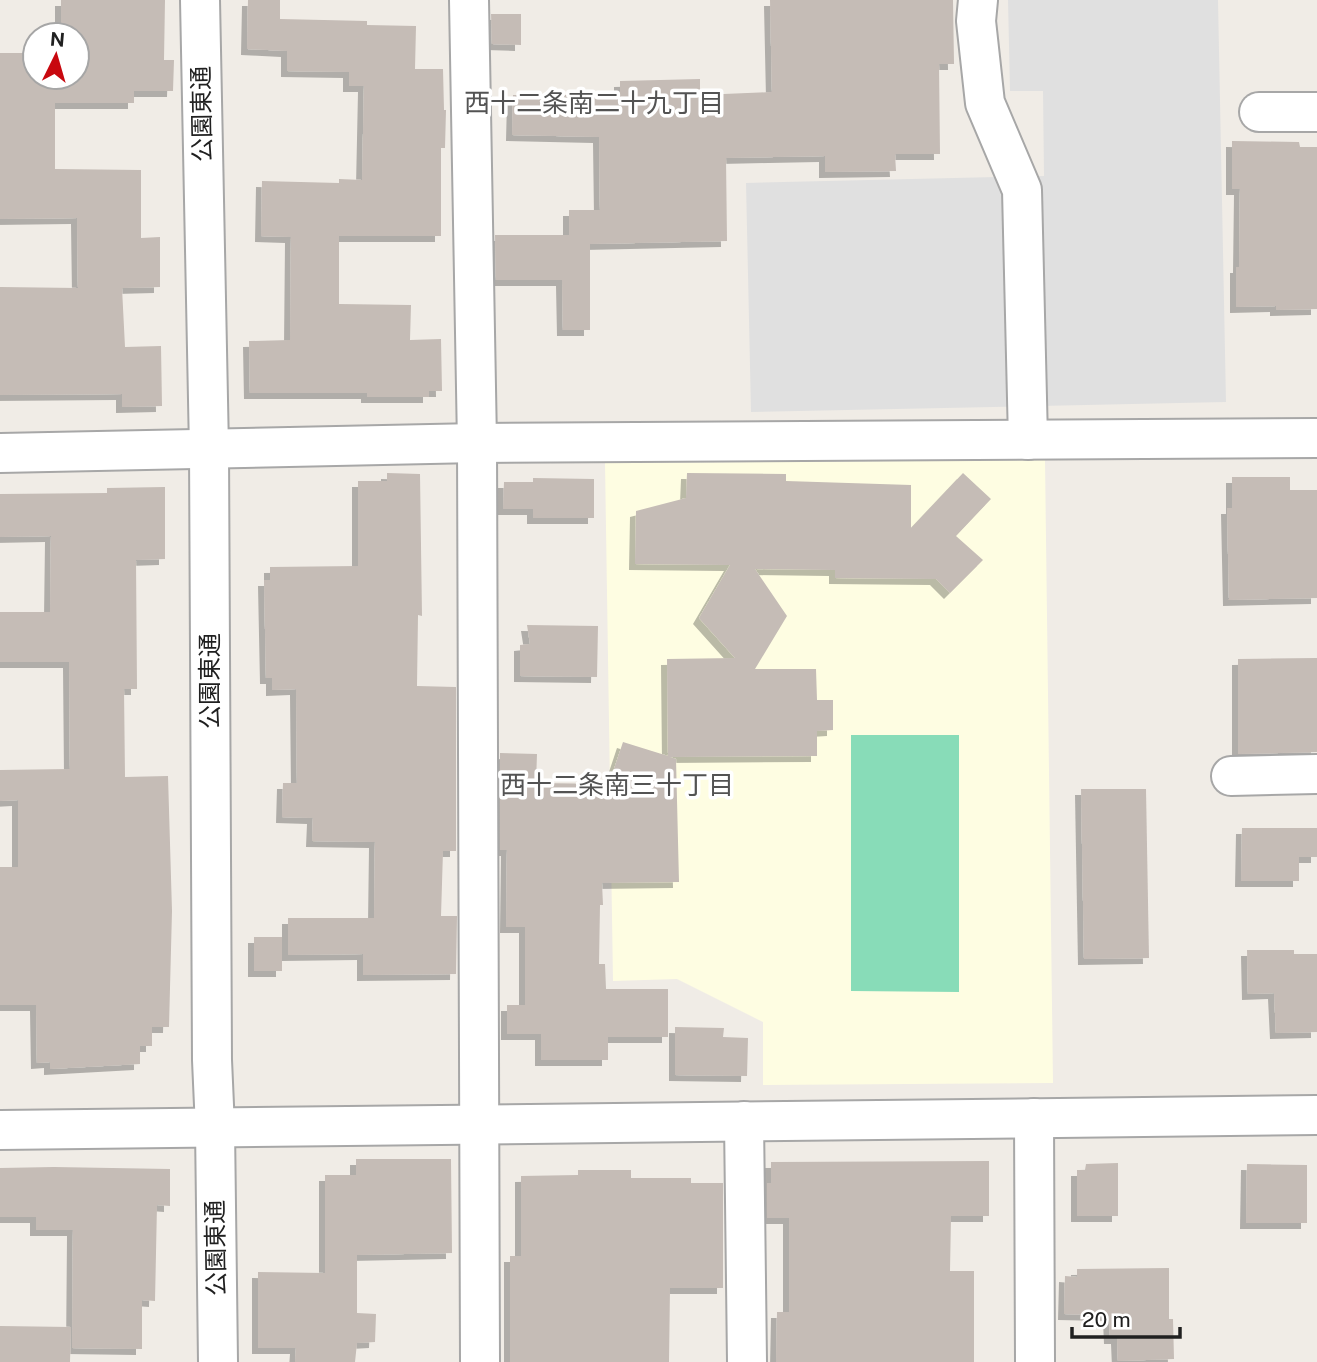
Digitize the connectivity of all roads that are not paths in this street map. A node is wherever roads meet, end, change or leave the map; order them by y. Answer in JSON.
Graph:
{"nodes":[{"id":1,"x":200,"y":0,"type":"edge"},
{"id":2,"x":469,"y":0,"type":"edge"},
{"id":3,"x":978,"y":0,"type":"edge"},
{"id":4,"x":1317,"y":112,"type":"edge"},
{"id":5,"x":1259,"y":113,"type":"dead end"},
{"id":6,"x":1317,"y":438,"type":"edge"},
{"id":7,"x":1028,"y":440,"type":"junction"},
{"id":8,"x":477,"y":443,"type":"junction"},
{"id":9,"x":209,"y":449,"type":"junction"},
{"id":10,"x":0,"y":453,"type":"edge"},
{"id":11,"x":1317,"y":774,"type":"edge"},
{"id":12,"x":1231,"y":776,"type":"dead end"},
{"id":13,"x":1317,"y":1115,"type":"edge"},
{"id":14,"x":1034,"y":1118,"type":"junction"},
{"id":15,"x":744,"y":1121,"type":"junction"},
{"id":16,"x":478,"y":1125,"type":"junction"},
{"id":17,"x":215,"y":1128,"type":"junction"},
{"id":18,"x":0,"y":1130,"type":"edge"},
{"id":19,"x":218,"y":1362,"type":"edge"},
{"id":20,"x":480,"y":1362,"type":"edge"},
{"id":21,"x":747,"y":1362,"type":"edge"},
{"id":22,"x":1035,"y":1362,"type":"edge"}],
"edges":[{"from":1,"to":9,"type":"street","name":"公園東通"},
{"from":2,"to":8,"type":"street"},
{"from":3,"to":7,"type":"street"},
{"from":4,"to":5,"type":"street"},
{"from":6,"to":7,"type":"street"},
{"from":7,"to":8,"type":"street"},
{"from":8,"to":9,"type":"street"},
{"from":8,"to":16,"type":"street"},
{"from":9,"to":10,"type":"street"},
{"from":9,"to":17,"type":"street","name":"公園東通"},
{"from":11,"to":12,"type":"street"},
{"from":13,"to":14,"type":"street"},
{"from":14,"to":15,"type":"street"},
{"from":14,"to":22,"type":"street"},
{"from":15,"to":16,"type":"street"},
{"from":15,"to":21,"type":"street"},
{"from":16,"to":17,"type":"street"},
{"from":16,"to":20,"type":"street"},
{"from":17,"to":18,"type":"street"},
{"from":17,"to":19,"type":"street","name":"公園東通"}]}
